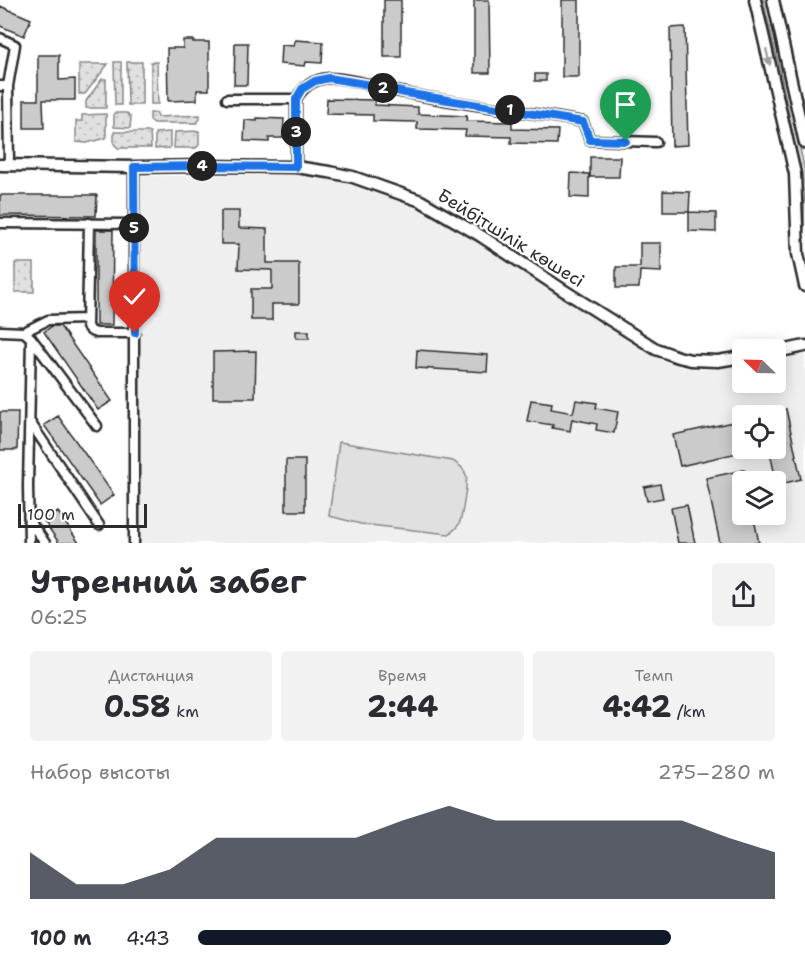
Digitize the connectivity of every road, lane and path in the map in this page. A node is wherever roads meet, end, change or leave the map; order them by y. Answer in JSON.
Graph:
{"nodes":[{"id":1,"x":755,"y":0,"type":"edge"},
{"id":2,"x":774,"y":0,"type":"edge"},
{"id":3,"x":0,"y":38,"type":"edge"},
{"id":4,"x":4,"y":86,"type":"edge"},
{"id":5,"x":228,"y":99,"type":"dead end"},
{"id":6,"x":296,"y":99,"type":"junction"},
{"id":7,"x":656,"y":142,"type":"dead end"},
{"id":8,"x":805,"y":143,"type":"edge"},
{"id":9,"x":5,"y":165,"type":"edge"},
{"id":10,"x":134,"y":167,"type":"junction"},
{"id":11,"x":296,"y":167,"type":"junction"},
{"id":12,"x":0,"y":223,"type":"edge"},
{"id":13,"x":89,"y":223,"type":"junction"},
{"id":14,"x":134,"y":224,"type":"junction"},
{"id":15,"x":805,"y":239,"type":"edge"},
{"id":16,"x":798,"y":254,"type":"junction"},
{"id":17,"x":805,"y":286,"type":"edge"},
{"id":18,"x":87,"y":319,"type":"junction"},
{"id":19,"x":0,"y":331,"type":"edge"},
{"id":20,"x":135,"y":333,"type":"junction"},
{"id":21,"x":28,"y":335,"type":"junction"},
{"id":22,"x":805,"y":346,"type":"edge"},
{"id":23,"x":786,"y":350,"type":"edge"},
{"id":24,"x":732,"y":358,"type":"edge"},
{"id":25,"x":29,"y":422,"type":"junction"},
{"id":26,"x":97,"y":426,"type":"dead end"},
{"id":27,"x":28,"y":520,"type":"junction"},
{"id":28,"x":99,"y":525,"type":"dead end"},
{"id":29,"x":29,"y":543,"type":"edge"},
{"id":30,"x":45,"y":543,"type":"edge"},
{"id":31,"x":134,"y":543,"type":"edge"}],
"edges":[{"from":1,"to":16,"type":"street","one_way":true},
{"from":2,"to":8,"type":"street"},
{"from":3,"to":4,"type":"street"},
{"from":4,"to":9,"type":"street"},
{"from":5,"to":6,"type":"street"},
{"from":6,"to":7,"type":"street"},
{"from":6,"to":11,"type":"street"},
{"from":9,"to":10,"type":"street","name":"Бейбітшілік көшесі"},
{"from":10,"to":11,"type":"street","name":"Бейбітшілік көшесі"},
{"from":10,"to":14,"type":"street"},
{"from":11,"to":24,"type":"street","name":"Бейбітшілік көшесі"},
{"from":12,"to":13,"type":"street"},
{"from":13,"to":14,"type":"street"},
{"from":13,"to":18,"type":"street"},
{"from":14,"to":20,"type":"street"},
{"from":15,"to":16,"type":"street"},
{"from":16,"to":17,"type":"street"},
{"from":18,"to":20,"type":"street"},
{"from":18,"to":21,"type":"street"},
{"from":19,"to":21,"type":"street"},
{"from":20,"to":31,"type":"street"},
{"from":21,"to":25,"type":"street"},
{"from":21,"to":26,"type":"street"},
{"from":22,"to":23,"type":"street"},
{"from":25,"to":27,"type":"street"},
{"from":25,"to":28,"type":"street"},
{"from":27,"to":29,"type":"street"},
{"from":27,"to":30,"type":"street"}]}
